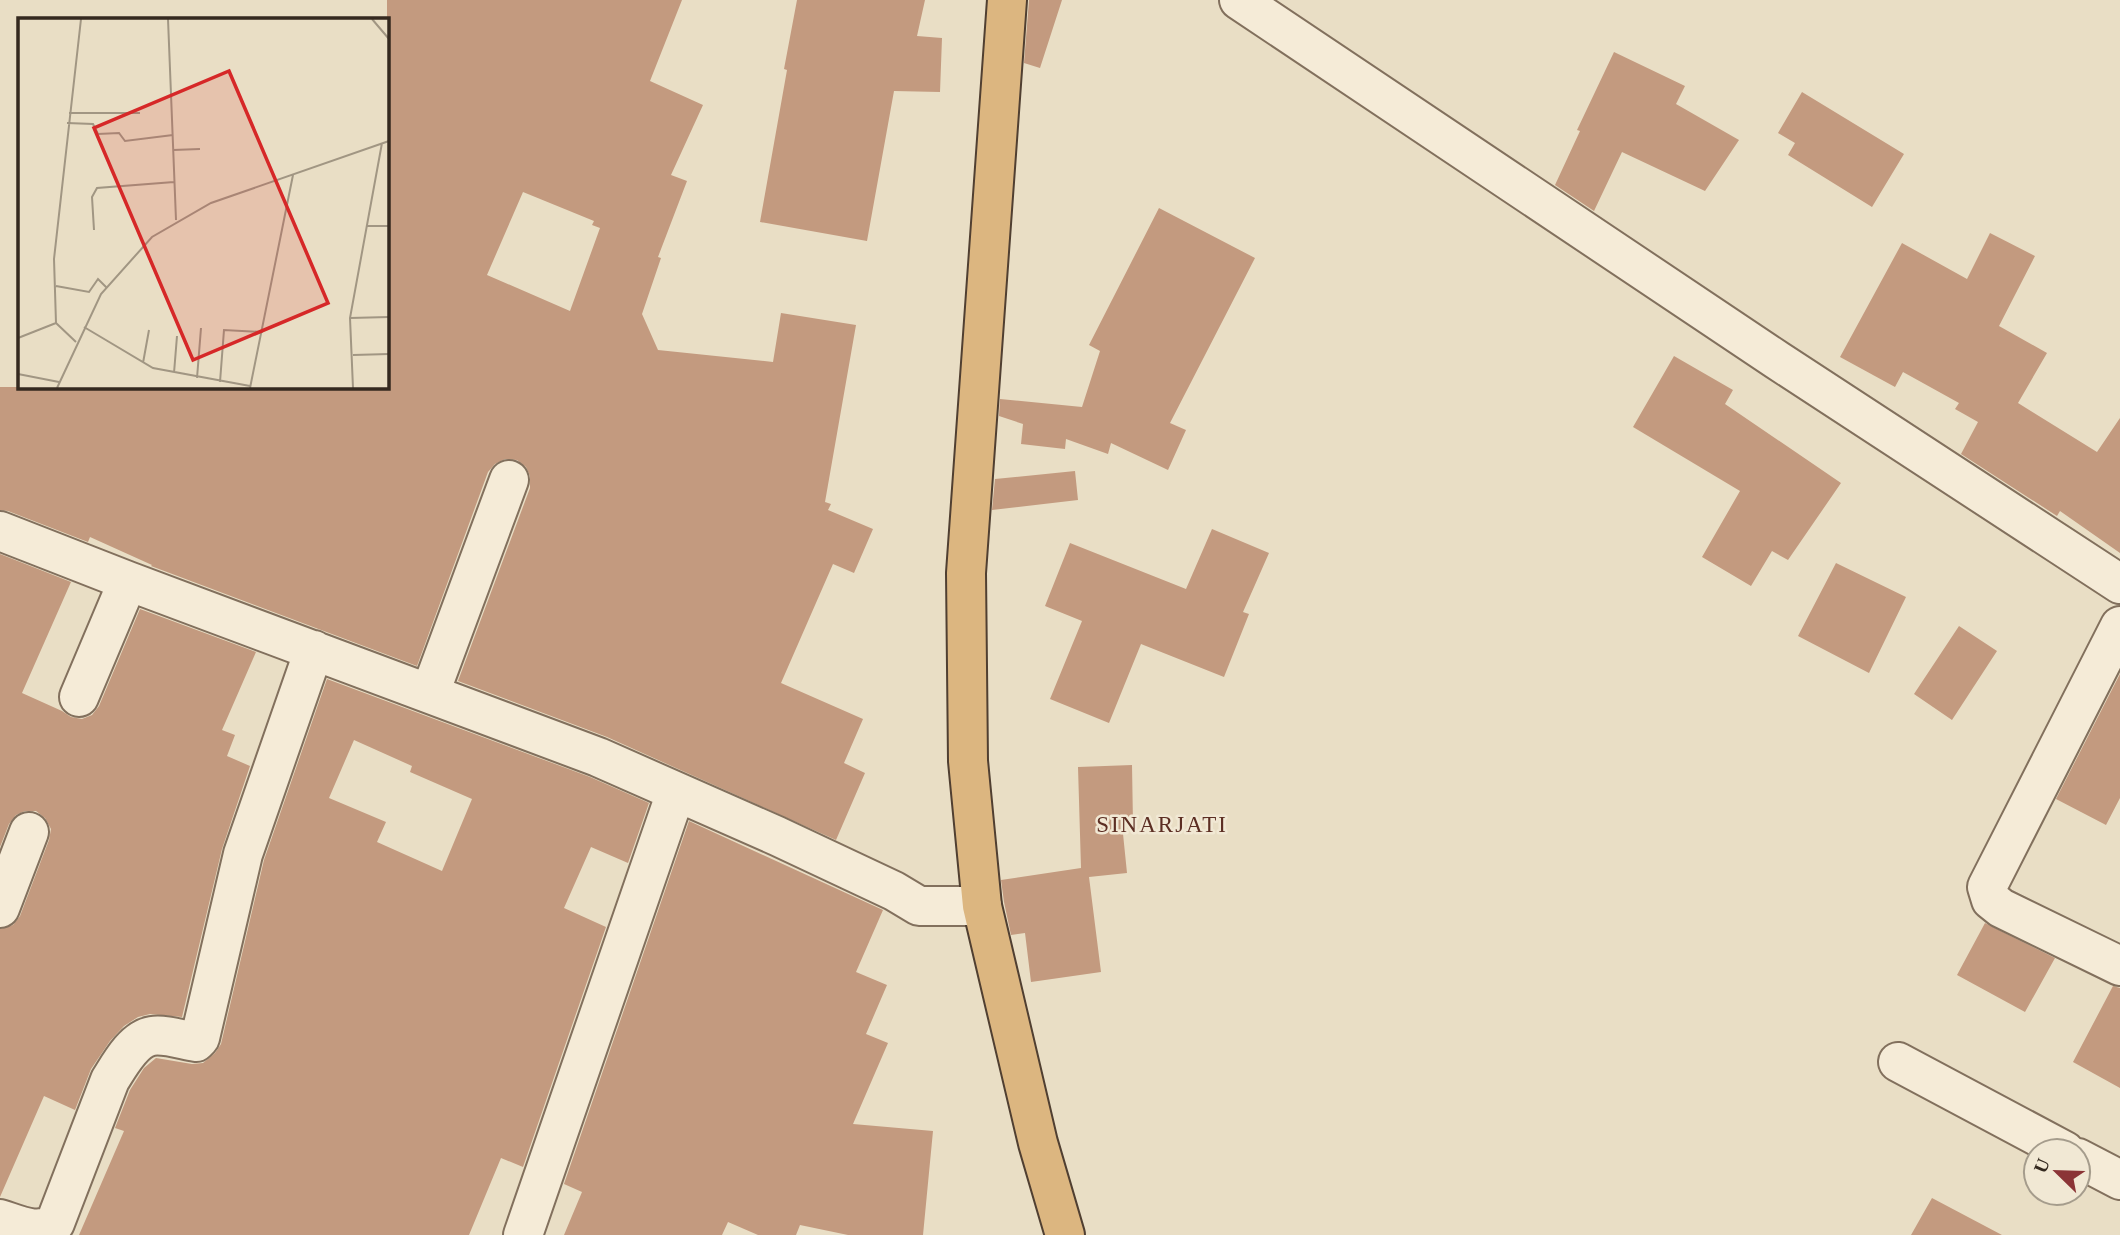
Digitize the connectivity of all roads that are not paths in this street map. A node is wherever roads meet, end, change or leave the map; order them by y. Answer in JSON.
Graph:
{"nodes":[{"id":1,"x":1007,"y":0,"type":"edge"},
{"id":2,"x":1239,"y":0,"type":"edge"},
{"id":3,"x":509,"y":480,"type":"dead end"},
{"id":4,"x":0,"y":531,"type":"edge"},
{"id":5,"x":128,"y":581,"type":"junction"},
{"id":6,"x":2120,"y":584,"type":"edge"},
{"id":7,"x":2120,"y":626,"type":"edge"},
{"id":8,"x":314,"y":650,"type":"junction"},
{"id":9,"x":430,"y":693,"type":"junction"},
{"id":10,"x":79,"y":696,"type":"dead end"},
{"id":11,"x":676,"y":792,"type":"junction"},
{"id":12,"x":29,"y":832,"type":"dead end"},
{"id":13,"x":982,"y":906,"type":"junction"},
{"id":14,"x":0,"y":908,"type":"edge"},
{"id":15,"x":2120,"y":966,"type":"edge"},
{"id":16,"x":1898,"y":1062,"type":"dead end"},
{"id":17,"x":2039,"y":1137,"type":"edge"},
{"id":18,"x":2092,"y":1165,"type":"edge"},
{"id":19,"x":2120,"y":1180,"type":"edge"},
{"id":20,"x":0,"y":1219,"type":"edge"},
{"id":21,"x":523,"y":1235,"type":"edge"},
{"id":22,"x":1065,"y":1235,"type":"edge"}],
"edges":[{"from":1,"to":13,"type":"highway"},
{"from":2,"to":6,"type":"street"},
{"from":3,"to":9,"type":"street"},
{"from":4,"to":5,"type":"street"},
{"from":5,"to":8,"type":"street"},
{"from":5,"to":10,"type":"street"},
{"from":7,"to":15,"type":"street"},
{"from":8,"to":9,"type":"street"},
{"from":8,"to":20,"type":"street"},
{"from":9,"to":11,"type":"street"},
{"from":11,"to":13,"type":"street"},
{"from":11,"to":21,"type":"street"},
{"from":12,"to":14,"type":"street"},
{"from":13,"to":22,"type":"highway"},
{"from":16,"to":17,"type":"street"},
{"from":18,"to":19,"type":"street"}]}
